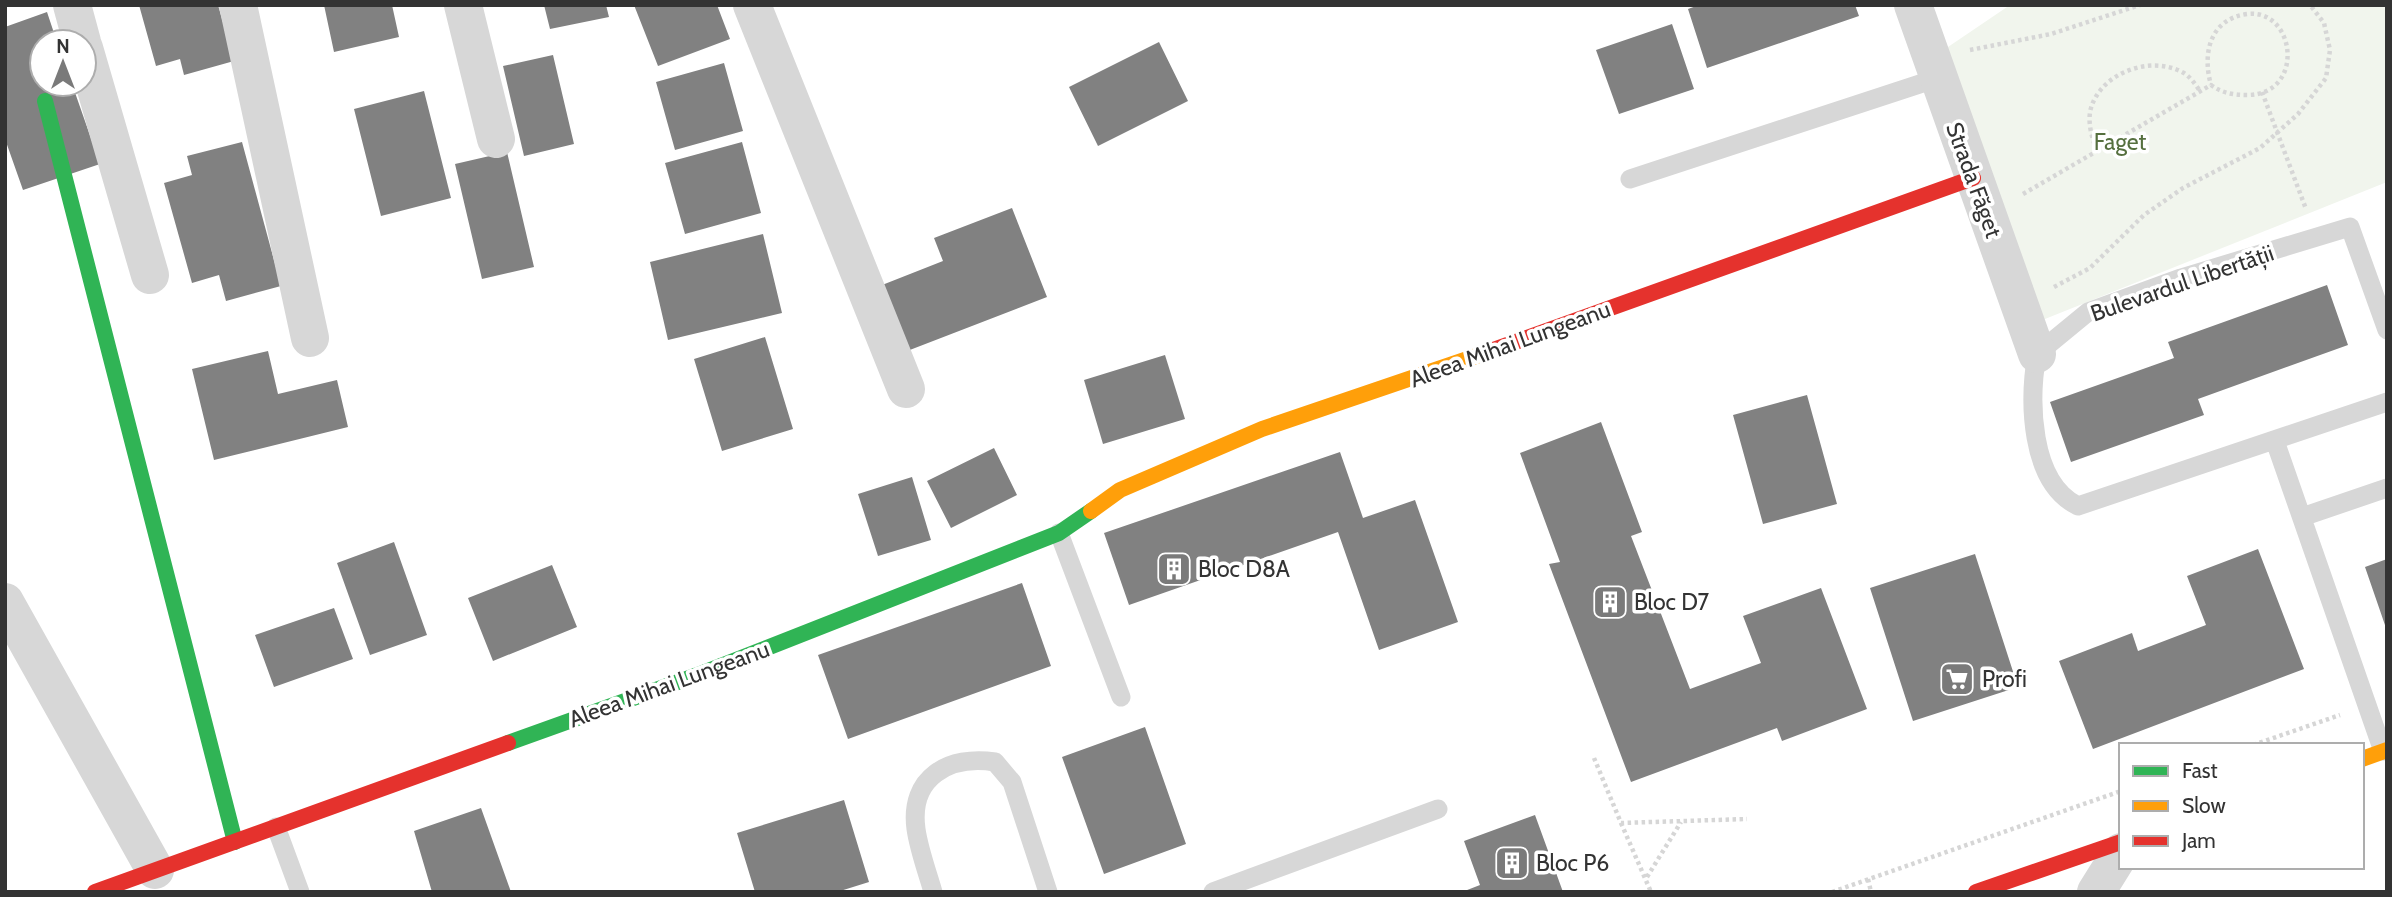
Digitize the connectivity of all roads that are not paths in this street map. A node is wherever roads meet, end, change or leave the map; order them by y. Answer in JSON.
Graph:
{"nodes":[{"id":1,"x":72,"y":5,"type":"edge"},
{"id":2,"x":238,"y":5,"type":"edge"},
{"id":3,"x":463,"y":5,"type":"edge"},
{"id":4,"x":752,"y":5,"type":"edge"},
{"id":5,"x":1913,"y":5,"type":"edge"},
{"id":6,"x":78,"y":28,"type":"edge"},
{"id":7,"x":1935,"y":69,"type":"junction"},
{"id":8,"x":98,"y":96,"type":"edge"},
{"id":9,"x":45,"y":102,"type":"dead end"},
{"id":10,"x":496,"y":139,"type":"dead end"},
{"id":11,"x":1973,"y":178,"type":"junction"},
{"id":12,"x":1630,"y":179,"type":"dead end"},
{"id":13,"x":150,"y":275,"type":"dead end"},
{"id":14,"x":2387,"y":330,"type":"edge"},
{"id":15,"x":310,"y":338,"type":"dead end"},
{"id":16,"x":2037,"y":354,"type":"junction"},
{"id":17,"x":906,"y":389,"type":"dead end"},
{"id":18,"x":2387,"y":402,"type":"edge"},
{"id":19,"x":2275,"y":441,"type":"junction"},
{"id":20,"x":2387,"y":488,"type":"edge"},
{"id":21,"x":2302,"y":517,"type":"junction"},
{"id":22,"x":1059,"y":533,"type":"junction"},
{"id":23,"x":5,"y":602,"type":"edge"},
{"id":24,"x":1121,"y":697,"type":"dead end"},
{"id":25,"x":2385,"y":751,"type":"edge"},
{"id":26,"x":2364,"y":758,"type":"edge"},
{"id":27,"x":1438,"y":809,"type":"dead end"},
{"id":28,"x":276,"y":827,"type":"junction"},
{"id":29,"x":235,"y":842,"type":"junction"},
{"id":30,"x":2119,"y":843,"type":"edge"},
{"id":31,"x":2119,"y":855,"type":"edge"},
{"id":32,"x":155,"y":870,"type":"junction"},
{"id":33,"x":2026,"y":883,"type":"edge"},
{"id":34,"x":95,"y":892,"type":"edge"},
{"id":35,"x":300,"y":892,"type":"edge"},
{"id":36,"x":933,"y":892,"type":"edge"},
{"id":37,"x":1048,"y":892,"type":"edge"},
{"id":38,"x":1213,"y":892,"type":"edge"},
{"id":39,"x":1976,"y":892,"type":"edge"},
{"id":40,"x":2096,"y":892,"type":"edge"}],
"edges":[{"from":1,"to":6,"type":"street"},
{"from":2,"to":15,"type":"street"},
{"from":3,"to":10,"type":"street"},
{"from":4,"to":17,"type":"street"},
{"from":5,"to":7,"type":"street","name":"Strada Făget"},
{"from":7,"to":11,"type":"street","name":"Strada Făget"},
{"from":7,"to":12,"type":"lane"},
{"from":8,"to":13,"type":"street"},
{"from":9,"to":29,"type":"street"},
{"from":11,"to":16,"type":"street","name":"Strada Făget"},
{"from":11,"to":22,"type":"street","name":"Aleea Mihai Lungeanu"},
{"from":14,"to":16,"type":"lane","name":"Bulevardul Libertății"},
{"from":16,"to":19,"type":"lane"},
{"from":18,"to":19,"type":"lane"},
{"from":19,"to":21,"type":"lane"},
{"from":20,"to":21,"type":"lane"},
{"from":21,"to":25,"type":"lane"},
{"from":22,"to":24,"type":"lane"},
{"from":22,"to":28,"type":"street","name":"Aleea Mihai Lungeanu"},
{"from":23,"to":32,"type":"street"},
{"from":25,"to":26,"type":"street"},
{"from":27,"to":38,"type":"lane"},
{"from":28,"to":29,"type":"street","name":"Aleea Mihai Lungeanu"},
{"from":28,"to":35,"type":"lane"},
{"from":29,"to":32,"type":"street","name":"Aleea Mihai Lungeanu"},
{"from":30,"to":33,"type":"street"},
{"from":31,"to":40,"type":"street"},
{"from":32,"to":34,"type":"street","name":"Aleea Mihai Lungeanu"},
{"from":33,"to":39,"type":"street"},
{"from":36,"to":37,"type":"lane"}]}
